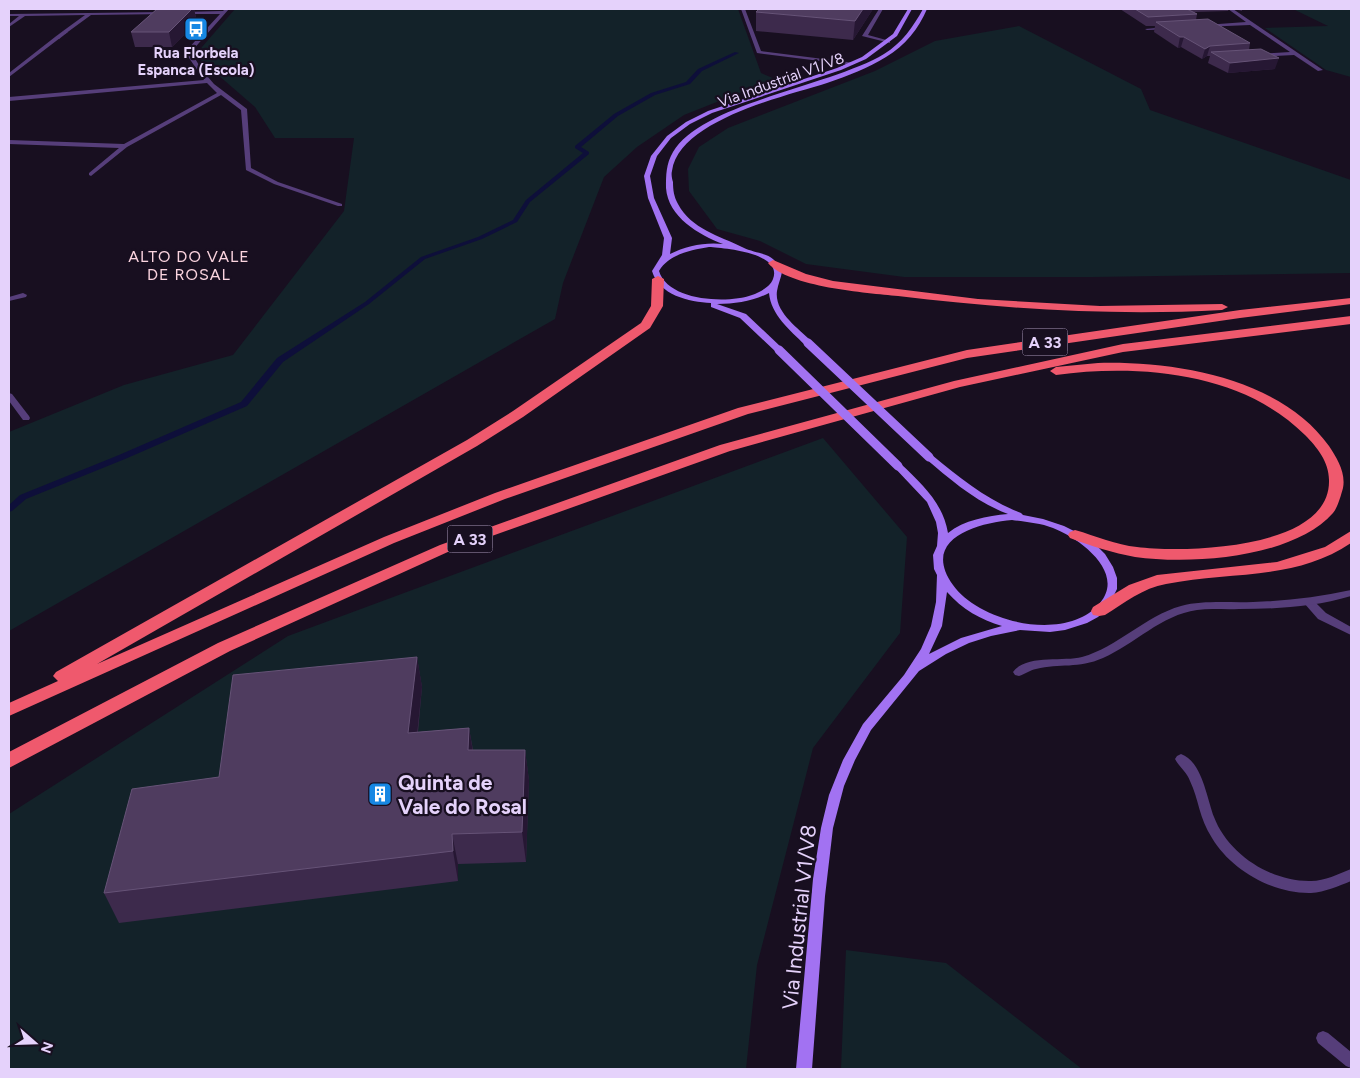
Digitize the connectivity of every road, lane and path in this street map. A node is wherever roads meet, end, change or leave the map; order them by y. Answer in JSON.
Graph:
{"nodes":[{"id":1,"x":743,"y":9,"type":"edge"},
{"id":2,"x":881,"y":9,"type":"edge"},
{"id":3,"x":910,"y":9,"type":"edge"},
{"id":4,"x":925,"y":9,"type":"edge"},
{"id":5,"x":1230,"y":9,"type":"edge"},
{"id":6,"x":225,"y":10,"type":"edge"},
{"id":7,"x":90,"y":14,"type":"junction"},
{"id":8,"x":9,"y":15,"type":"edge"},
{"id":9,"x":24,"y":15,"type":"junction"},
{"id":10,"x":1251,"y":23,"type":"junction"},
{"id":11,"x":9,"y":26,"type":"edge"},
{"id":12,"x":1194,"y":26,"type":"edge"},
{"id":13,"x":1175,"y":27,"type":"edge"},
{"id":14,"x":1147,"y":29,"type":"edge"},
{"id":15,"x":857,"y":34,"type":"edge"},
{"id":16,"x":865,"y":35,"type":"junction"},
{"id":17,"x":888,"y":42,"type":"junction"},
{"id":18,"x":1294,"y":53,"type":"junction"},
{"id":19,"x":1255,"y":56,"type":"edge"},
{"id":20,"x":852,"y":63,"type":"junction"},
{"id":21,"x":1320,"y":70,"type":"dead end"},
{"id":22,"x":9,"y":73,"type":"edge"},
{"id":23,"x":207,"y":81,"type":"junction"},
{"id":24,"x":219,"y":94,"type":"junction"},
{"id":25,"x":9,"y":99,"type":"edge"},
{"id":26,"x":9,"y":142,"type":"edge"},
{"id":27,"x":125,"y":146,"type":"junction"},
{"id":28,"x":91,"y":174,"type":"dead end"},
{"id":29,"x":340,"y":205,"type":"dead end"},
{"id":30,"x":738,"y":247,"type":"junction"},
{"id":31,"x":773,"y":263,"type":"junction"},
{"id":32,"x":658,"y":273,"type":"junction"},
{"id":33,"x":775,"y":282,"type":"junction"},
{"id":34,"x":23,"y":295,"type":"dead end"},
{"id":35,"x":9,"y":299,"type":"edge"},
{"id":36,"x":1351,"y":300,"type":"edge"},
{"id":37,"x":702,"y":301,"type":"junction"},
{"id":38,"x":1351,"y":320,"type":"edge"},
{"id":39,"x":958,"y":384,"type":"junction"},
{"id":40,"x":9,"y":396,"type":"edge"},
{"id":41,"x":26,"y":418,"type":"dead end"},
{"id":42,"x":1045,"y":522,"type":"junction"},
{"id":43,"x":1075,"y":535,"type":"junction"},
{"id":44,"x":1351,"y":536,"type":"edge"},
{"id":45,"x":941,"y":548,"type":"junction"},
{"id":46,"x":942,"y":576,"type":"junction"},
{"id":47,"x":1351,"y":592,"type":"edge"},
{"id":48,"x":1309,"y":603,"type":"junction"},
{"id":49,"x":1099,"y":611,"type":"junction"},
{"id":50,"x":1024,"y":626,"type":"junction"},
{"id":51,"x":1351,"y":631,"type":"edge"},
{"id":52,"x":912,"y":672,"type":"junction"},
{"id":53,"x":1019,"y":672,"type":"dead end"},
{"id":54,"x":9,"y":708,"type":"edge"},
{"id":55,"x":1181,"y":759,"type":"dead end"},
{"id":56,"x":9,"y":761,"type":"edge"},
{"id":57,"x":1351,"y":875,"type":"edge"},
{"id":58,"x":1322,"y":1038,"type":"dead end"},
{"id":59,"x":1351,"y":1061,"type":"edge"},
{"id":60,"x":804,"y":1069,"type":"edge"}],
"edges":[{"from":1,"to":20,"type":"street"},
{"from":2,"to":16,"type":"street"},
{"from":3,"to":17,"type":"main road","name":"Via Industrial V1/V8"},
{"from":4,"to":30,"type":"main road","name":"Via Industrial V1/V8"},
{"from":5,"to":10,"type":"street"},
{"from":6,"to":7,"type":"street"},
{"from":6,"to":23,"type":"street"},
{"from":7,"to":9,"type":"street"},
{"from":7,"to":22,"type":"street"},
{"from":8,"to":9,"type":"street"},
{"from":9,"to":11,"type":"street"},
{"from":10,"to":12,"type":"street"},
{"from":10,"to":18,"type":"street"},
{"from":13,"to":14,"type":"street"},
{"from":15,"to":16,"type":"street"},
{"from":16,"to":17,"type":"street"},
{"from":17,"to":20,"type":"main road","name":"Via Industrial V1/V8"},
{"from":18,"to":19,"type":"street"},
{"from":18,"to":21,"type":"street"},
{"from":20,"to":32,"type":"main road","name":"Via Industrial V1/V8"},
{"from":23,"to":24,"type":"street"},
{"from":23,"to":25,"type":"street"},
{"from":24,"to":27,"type":"street"},
{"from":24,"to":29,"type":"street"},
{"from":26,"to":27,"type":"street"},
{"from":27,"to":28,"type":"street"},
{"from":30,"to":31,"type":"main road","name":"Via Industrial V1/V8"},
{"from":30,"to":32,"type":"main road"},
{"from":31,"to":33,"type":"main road"},
{"from":31,"to":36,"type":"highway"},
{"from":32,"to":37,"type":"main road"},
{"from":32,"to":54,"type":"highway"},
{"from":33,"to":37,"type":"main road"},
{"from":33,"to":42,"type":"main road","bridge":true},
{"from":34,"to":35,"type":"street"},
{"from":36,"to":54,"type":"highway","number":"A 33"},
{"from":37,"to":45,"type":"main road","bridge":true},
{"from":38,"to":39,"type":"highway","number":"A 33"},
{"from":39,"to":43,"type":"highway"},
{"from":39,"to":56,"type":"highway","number":"A 33"},
{"from":40,"to":41,"type":"street"},
{"from":42,"to":43,"type":"main road"},
{"from":42,"to":45,"type":"main road"},
{"from":43,"to":49,"type":"main road"},
{"from":44,"to":49,"type":"highway"},
{"from":45,"to":46,"type":"main road"},
{"from":46,"to":50,"type":"main road"},
{"from":46,"to":52,"type":"main road","name":"Via Industrial V1/V8"},
{"from":47,"to":48,"type":"street"},
{"from":48,"to":51,"type":"street"},
{"from":48,"to":53,"type":"street"},
{"from":49,"to":50,"type":"main road"},
{"from":50,"to":52,"type":"main road","name":"Via Industrial V1/V8"},
{"from":52,"to":60,"type":"main road","name":"Via Industrial V1/V8"},
{"from":55,"to":57,"type":"street"},
{"from":58,"to":59,"type":"street"}]}
